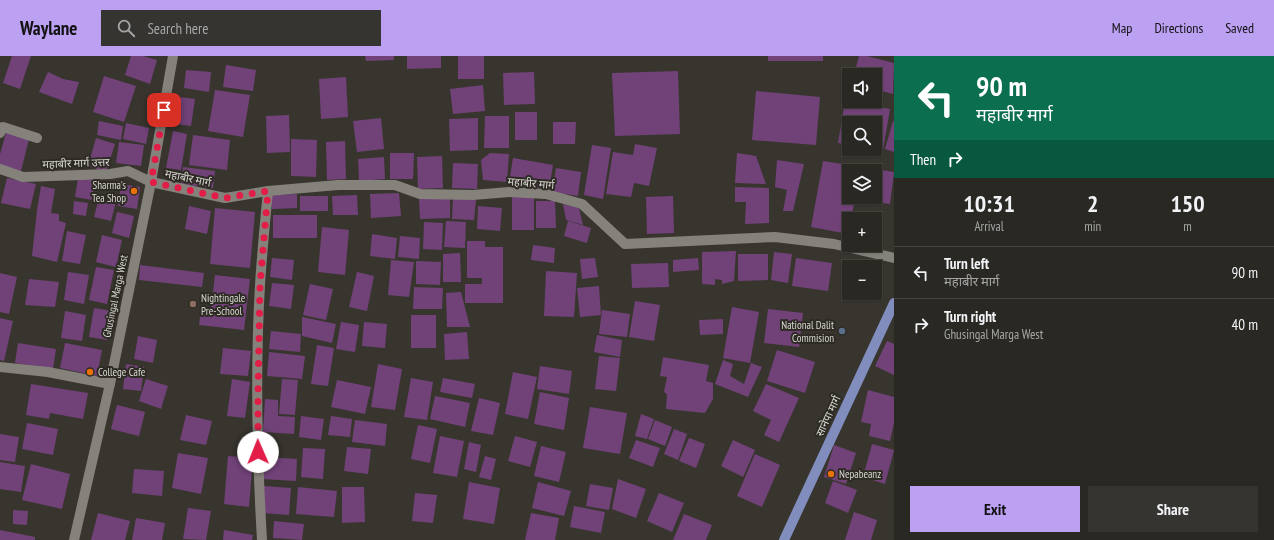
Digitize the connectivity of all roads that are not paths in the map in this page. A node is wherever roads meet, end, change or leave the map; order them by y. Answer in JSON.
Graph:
{"nodes":[{"id":1,"x":173,"y":56,"type":"edge"},
{"id":2,"x":0,"y":133,"type":"edge"},
{"id":3,"x":37,"y":138,"type":"dead end"},
{"id":4,"x":0,"y":169,"type":"edge"},
{"id":5,"x":151,"y":182,"type":"junction"},
{"id":6,"x":268,"y":191,"type":"junction"},
{"id":7,"x":894,"y":258,"type":"edge"},
{"id":8,"x":894,"y":303,"type":"edge"},
{"id":9,"x":0,"y":367,"type":"edge"},
{"id":10,"x":110,"y":384,"type":"junction"},
{"id":11,"x":74,"y":540,"type":"edge"},
{"id":12,"x":262,"y":540,"type":"edge"},
{"id":13,"x":784,"y":540,"type":"edge"}],
"edges":[{"from":1,"to":5,"type":"street","name":"Ghusingal Marga West"},
{"from":2,"to":3,"type":"street"},
{"from":4,"to":5,"type":"street","name":"महाबीर मार्ग उत्तर"},
{"from":5,"to":6,"type":"street","name":"महाबीर मार्ग"},
{"from":5,"to":10,"type":"street","name":"Ghusingal Marga West"},
{"from":6,"to":7,"type":"street","name":"महाबीर मार्ग"},
{"from":6,"to":12,"type":"street"},
{"from":8,"to":13,"type":"main road","name":"सानेपा मार्ग"},
{"from":9,"to":10,"type":"street"},
{"from":10,"to":11,"type":"street","name":"Ghusingal Marga West"}]}
